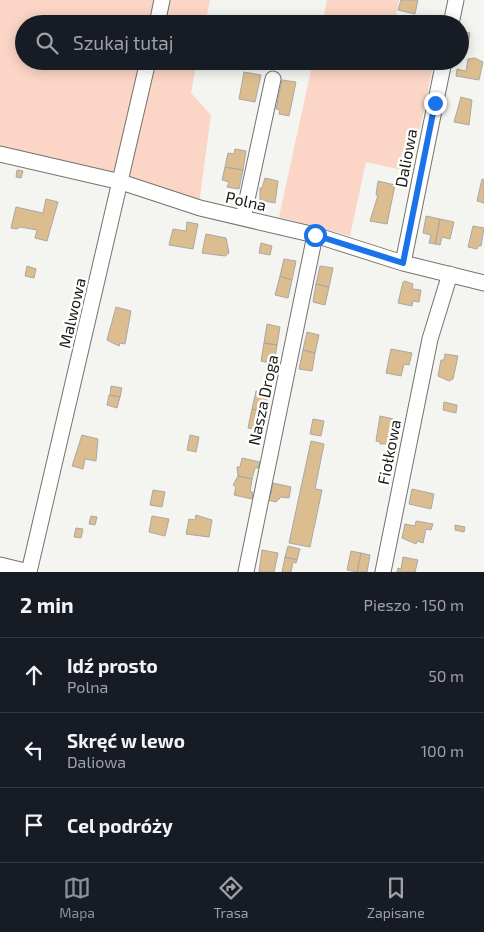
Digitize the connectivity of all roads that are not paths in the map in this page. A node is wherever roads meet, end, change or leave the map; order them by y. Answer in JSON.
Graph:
{"nodes":[{"id":1,"x":162,"y":0,"type":"edge"},
{"id":2,"x":456,"y":0,"type":"edge"},
{"id":3,"x":159,"y":15,"type":"edge"},
{"id":4,"x":453,"y":15,"type":"edge"},
{"id":5,"x":146,"y":70,"type":"edge"},
{"id":6,"x":442,"y":70,"type":"edge"},
{"id":7,"x":273,"y":79,"type":"dead end"},
{"id":8,"x":0,"y":154,"type":"edge"},
{"id":9,"x":121,"y":182,"type":"junction"},
{"id":10,"x":243,"y":218,"type":"junction"},
{"id":11,"x":315,"y":235,"type":"junction"},
{"id":12,"x":403,"y":263,"type":"junction"},
{"id":13,"x":450,"y":274,"type":"junction"},
{"id":14,"x":484,"y":283,"type":"edge"},
{"id":15,"x":0,"y":565,"type":"edge"},
{"id":16,"x":29,"y":572,"type":"edge"},
{"id":17,"x":246,"y":572,"type":"edge"},
{"id":18,"x":383,"y":572,"type":"edge"}],
"edges":[{"from":1,"to":3,"type":"street"},
{"from":2,"to":4,"type":"street"},
{"from":5,"to":9,"type":"street","name":"Malwowa"},
{"from":6,"to":12,"type":"street","name":"Daliowa"},
{"from":7,"to":10,"type":"street"},
{"from":8,"to":9,"type":"street","name":"Polna"},
{"from":9,"to":10,"type":"street","name":"Polna"},
{"from":9,"to":16,"type":"street","name":"Malwowa"},
{"from":10,"to":11,"type":"street","name":"Polna"},
{"from":11,"to":12,"type":"street","name":"Polna"},
{"from":11,"to":17,"type":"street","name":"Nasza Droga"},
{"from":12,"to":13,"type":"street","name":"Polna"},
{"from":13,"to":14,"type":"street","name":"Polna"},
{"from":13,"to":18,"type":"street","name":"Fiołkowa"},
{"from":15,"to":16,"type":"street"}]}
